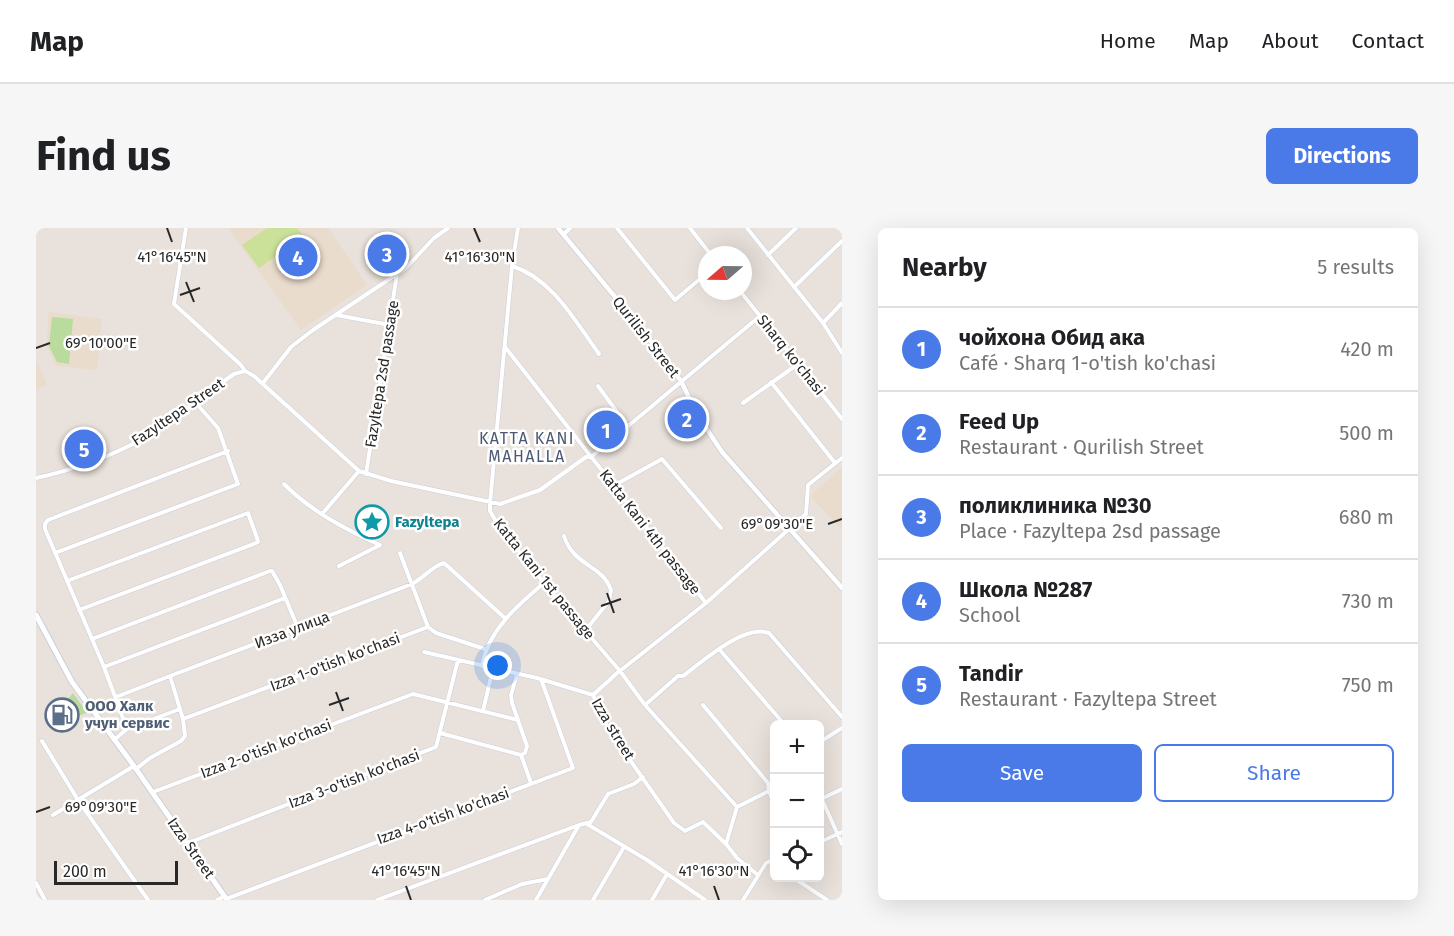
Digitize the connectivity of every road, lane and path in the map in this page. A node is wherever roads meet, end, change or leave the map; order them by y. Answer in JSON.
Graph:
{"nodes":[{"id":1,"x":186,"y":228,"type":"edge"},
{"id":2,"x":448,"y":228,"type":"edge"},
{"id":3,"x":518,"y":228,"type":"edge"},
{"id":4,"x":558,"y":228,"type":"edge"},
{"id":5,"x":570,"y":228,"type":"edge"},
{"id":6,"x":617,"y":228,"type":"edge"},
{"id":7,"x":690,"y":228,"type":"edge"},
{"id":8,"x":747,"y":228,"type":"edge"},
{"id":9,"x":796,"y":228,"type":"edge"},
{"id":10,"x":564,"y":234,"type":"junction"},
{"id":11,"x":842,"y":241,"type":"edge"},
{"id":12,"x":704,"y":246,"type":"edge"},
{"id":13,"x":768,"y":255,"type":"junction"},
{"id":14,"x":512,"y":266,"type":"junction"},
{"id":15,"x":397,"y":274,"type":"junction"},
{"id":16,"x":698,"y":281,"type":"edge"},
{"id":17,"x":794,"y":287,"type":"junction"},
{"id":18,"x":747,"y":300,"type":"edge"},
{"id":19,"x":842,"y":303,"type":"edge"},
{"id":20,"x":335,"y":315,"type":"junction"},
{"id":21,"x":760,"y":316,"type":"junction"},
{"id":22,"x":823,"y":322,"type":"junction"},
{"id":23,"x":390,"y":325,"type":"junction"},
{"id":24,"x":505,"y":347,"type":"junction"},
{"id":25,"x":842,"y":353,"type":"edge"},
{"id":26,"x":599,"y":354,"type":"dead end"},
{"id":27,"x":798,"y":364,"type":"junction"},
{"id":28,"x":245,"y":371,"type":"junction"},
{"id":29,"x":681,"y":381,"type":"junction"},
{"id":30,"x":771,"y":382,"type":"junction"},
{"id":31,"x":263,"y":383,"type":"junction"},
{"id":32,"x":598,"y":386,"type":"dead end"},
{"id":33,"x":195,"y":402,"type":"junction"},
{"id":34,"x":742,"y":403,"type":"dead end"},
{"id":35,"x":842,"y":419,"type":"edge"},
{"id":36,"x":628,"y":427,"type":"junction"},
{"id":37,"x":228,"y":451,"type":"junction"},
{"id":38,"x":591,"y":457,"type":"junction"},
{"id":39,"x":842,"y":458,"type":"edge"},
{"id":40,"x":836,"y":463,"type":"junction"},
{"id":41,"x":359,"y":471,"type":"junction"},
{"id":42,"x":366,"y":474,"type":"junction"},
{"id":43,"x":36,"y":480,"type":"edge"},
{"id":44,"x":284,"y":484,"type":"dead end"},
{"id":45,"x":613,"y":486,"type":"junction"},
{"id":46,"x":490,"y":503,"type":"junction"},
{"id":47,"x":322,"y":514,"type":"junction"},
{"id":48,"x":722,"y":528,"type":"dead end"},
{"id":49,"x":790,"y":528,"type":"junction"},
{"id":50,"x":564,"y":536,"type":"dead end"},
{"id":51,"x":400,"y":553,"type":"dead end"},
{"id":52,"x":55,"y":554,"type":"junction"},
{"id":53,"x":339,"y":566,"type":"dead end"},
{"id":54,"x":67,"y":581,"type":"junction"},
{"id":55,"x":544,"y":583,"type":"junction"},
{"id":56,"x":412,"y":584,"type":"junction"},
{"id":57,"x":842,"y":588,"type":"edge"},
{"id":58,"x":285,"y":598,"type":"junction"},
{"id":59,"x":706,"y":603,"type":"junction"},
{"id":60,"x":79,"y":610,"type":"junction"},
{"id":61,"x":36,"y":615,"type":"edge"},
{"id":62,"x":506,"y":619,"type":"junction"},
{"id":63,"x":428,"y":627,"type":"junction"},
{"id":64,"x":298,"y":628,"type":"junction"},
{"id":65,"x":585,"y":631,"type":"junction"},
{"id":66,"x":92,"y":639,"type":"junction"},
{"id":67,"x":486,"y":649,"type":"junction"},
{"id":68,"x":719,"y":650,"type":"junction"},
{"id":69,"x":424,"y":652,"type":"dead end"},
{"id":70,"x":458,"y":660,"type":"junction"},
{"id":71,"x":482,"y":666,"type":"junction"},
{"id":72,"x":104,"y":667,"type":"junction"},
{"id":73,"x":493,"y":668,"type":"junction"},
{"id":74,"x":620,"y":671,"type":"junction"},
{"id":75,"x":517,"y":674,"type":"junction"},
{"id":76,"x":170,"y":676,"type":"junction"},
{"id":77,"x":542,"y":679,"type":"junction"},
{"id":78,"x":593,"y":695,"type":"junction"},
{"id":79,"x":116,"y":697,"type":"junction"},
{"id":80,"x":448,"y":701,"type":"junction"},
{"id":81,"x":645,"y":705,"type":"junction"},
{"id":82,"x":703,"y":705,"type":"dead end"},
{"id":83,"x":180,"y":709,"type":"junction"},
{"id":84,"x":483,"y":711,"type":"junction"},
{"id":85,"x":842,"y":717,"type":"edge"},
{"id":86,"x":183,"y":719,"type":"junction"},
{"id":87,"x":518,"y":720,"type":"junction"},
{"id":88,"x":780,"y":720,"type":"edge"},
{"id":89,"x":842,"y":728,"type":"edge"},
{"id":90,"x":127,"y":729,"type":"junction"},
{"id":91,"x":440,"y":733,"type":"junction"},
{"id":92,"x":824,"y":739,"type":"edge"},
{"id":93,"x":114,"y":740,"type":"junction"},
{"id":94,"x":42,"y":741,"type":"dead end"},
{"id":95,"x":521,"y":755,"type":"junction"},
{"id":96,"x":135,"y":767,"type":"junction"},
{"id":97,"x":643,"y":777,"type":"junction"},
{"id":98,"x":531,"y":783,"type":"junction"},
{"id":99,"x":768,"y":783,"type":"joint"},
{"id":100,"x":842,"y":789,"type":"edge"},
{"id":101,"x":769,"y":791,"type":"joint"},
{"id":102,"x":153,"y":792,"type":"junction"},
{"id":103,"x":824,"y":796,"type":"edge"},
{"id":104,"x":78,"y":800,"type":"junction"},
{"id":105,"x":824,"y":805,"type":"edge"},
{"id":106,"x":737,"y":807,"type":"junction"},
{"id":107,"x":53,"y":814,"type":"dead end"},
{"id":108,"x":586,"y":823,"type":"junction"},
{"id":109,"x":579,"y":825,"type":"junction"},
{"id":110,"x":840,"y":833,"type":"edge"},
{"id":111,"x":824,"y":840,"type":"edge"},
{"id":112,"x":188,"y":843,"type":"junction"},
{"id":113,"x":726,"y":844,"type":"junction"},
{"id":114,"x":842,"y":844,"type":"edge"},
{"id":115,"x":624,"y":848,"type":"junction"},
{"id":116,"x":770,"y":862,"type":"edge"},
{"id":117,"x":667,"y":874,"type":"junction"},
{"id":118,"x":758,"y":875,"type":"junction"},
{"id":119,"x":548,"y":879,"type":"junction"},
{"id":120,"x":800,"y":882,"type":"edge"},
{"id":121,"x":36,"y":883,"type":"edge"},
{"id":122,"x":529,"y":883,"type":"junction"},
{"id":123,"x":542,"y":890,"type":"junction"},
{"id":124,"x":226,"y":898,"type":"edge"},
{"id":125,"x":495,"y":898,"type":"edge"},
{"id":126,"x":45,"y":900,"type":"edge"},
{"id":127,"x":148,"y":900,"type":"edge"},
{"id":128,"x":217,"y":900,"type":"edge"},
{"id":129,"x":377,"y":900,"type":"edge"},
{"id":130,"x":485,"y":900,"type":"edge"},
{"id":131,"x":536,"y":900,"type":"edge"},
{"id":132,"x":593,"y":900,"type":"edge"},
{"id":133,"x":652,"y":900,"type":"edge"},
{"id":134,"x":705,"y":900,"type":"edge"},
{"id":135,"x":743,"y":900,"type":"edge"},
{"id":136,"x":827,"y":900,"type":"edge"}],
"edges":[{"from":1,"to":28,"type":"street"},
{"from":2,"to":15,"type":"street"},
{"from":3,"to":14,"type":"street","name":"Katta Kani 1st passage"},
{"from":4,"to":10,"type":"street","name":"Qurilish Street"},
{"from":5,"to":10,"type":"street"},
{"from":6,"to":16,"type":"street"},
{"from":7,"to":12,"type":"street"},
{"from":8,"to":13,"type":"street"},
{"from":9,"to":13,"type":"street"},
{"from":10,"to":29,"type":"street","name":"Qurilish Street"},
{"from":11,"to":17,"type":"street"},
{"from":13,"to":17,"type":"street"},
{"from":14,"to":24,"type":"street","name":"Katta Kani 1st passage"},
{"from":14,"to":26,"type":"street"},
{"from":15,"to":20,"type":"street"},
{"from":15,"to":23,"type":"street","name":"Fazyltepa 2sd passage"},
{"from":17,"to":22,"type":"street"},
{"from":18,"to":21,"type":"street","name":"Sharq ko'chasi"},
{"from":19,"to":22,"type":"street"},
{"from":20,"to":23,"type":"street"},
{"from":20,"to":31,"type":"street"},
{"from":21,"to":27,"type":"street","name":"Sharq ko'chasi"},
{"from":21,"to":29,"type":"street"},
{"from":22,"to":25,"type":"street"},
{"from":23,"to":42,"type":"street","name":"Fazyltepa 2sd passage"},
{"from":24,"to":38,"type":"street","name":"Katta Kani 4th passage"},
{"from":24,"to":46,"type":"street","name":"Katta Kani 1st passage"},
{"from":27,"to":30,"type":"street"},
{"from":27,"to":35,"type":"street","name":"Sharq ko'chasi"},
{"from":28,"to":31,"type":"street"},
{"from":28,"to":33,"type":"street","name":"Fazyltepa Street"},
{"from":29,"to":36,"type":"street"},
{"from":29,"to":49,"type":"street","name":"Qurilish Street"},
{"from":30,"to":34,"type":"street"},
{"from":30,"to":40,"type":"street"},
{"from":31,"to":41,"type":"street"},
{"from":32,"to":36,"type":"street"},
{"from":33,"to":37,"type":"street"},
{"from":33,"to":43,"type":"street","name":"Fazyltepa Street"},
{"from":36,"to":38,"type":"street"},
{"from":37,"to":52,"type":"street"},
{"from":37,"to":52,"type":"street"},
{"from":38,"to":45,"type":"street","name":"Katta Kani 4th passage"},
{"from":38,"to":46,"type":"street"},
{"from":39,"to":40,"type":"street"},
{"from":40,"to":49,"type":"street"},
{"from":41,"to":42,"type":"street"},
{"from":41,"to":47,"type":"street"},
{"from":42,"to":46,"type":"street"},
{"from":44,"to":47,"type":"street"},
{"from":45,"to":48,"type":"street"},
{"from":45,"to":59,"type":"street","name":"Katta Kani 4th passage"},
{"from":46,"to":55,"type":"street","name":"Katta Kani 1st passage"},
{"from":47,"to":53,"type":"street"},
{"from":49,"to":57,"type":"street","name":"Qurilish Street"},
{"from":49,"to":59,"type":"street"},
{"from":50,"to":65,"type":"street"},
{"from":51,"to":56,"type":"street"},
{"from":52,"to":54,"type":"street"},
{"from":54,"to":60,"type":"street"},
{"from":54,"to":60,"type":"street"},
{"from":55,"to":62,"type":"street"},
{"from":55,"to":65,"type":"street","name":"Katta Kani 1st passage"},
{"from":56,"to":62,"type":"street","name":"Изза улица"},
{"from":56,"to":63,"type":"street"},
{"from":56,"to":64,"type":"street","name":"Изза улица"},
{"from":58,"to":64,"type":"street"},
{"from":58,"to":66,"type":"street"},
{"from":58,"to":72,"type":"street"},
{"from":59,"to":74,"type":"street"},
{"from":60,"to":66,"type":"street"},
{"from":61,"to":93,"type":"main road","name":"Izza Street"},
{"from":62,"to":67,"type":"street"},
{"from":63,"to":67,"type":"street"},
{"from":63,"to":86,"type":"street","name":"Izza 1-o'tish ko'chasi"},
{"from":64,"to":76,"type":"street","name":"Изза улица"},
{"from":65,"to":74,"type":"street","name":"Katta Kani 1st passage"},
{"from":66,"to":72,"type":"street"},
{"from":67,"to":71,"type":"street"},
{"from":68,"to":81,"type":"street"},
{"from":68,"to":85,"type":"street"},
{"from":68,"to":88,"type":"street"},
{"from":69,"to":70,"type":"street","name":"Izza street"},
{"from":70,"to":71,"type":"street","name":"Izza street"},
{"from":70,"to":80,"type":"street","name":"Izza 3-o'tish ko'chasi"},
{"from":71,"to":73,"type":"street","name":"Izza street"},
{"from":72,"to":79,"type":"street"},
{"from":73,"to":75,"type":"street","name":"Izza street"},
{"from":73,"to":84,"type":"street"},
{"from":74,"to":78,"type":"street"},
{"from":74,"to":81,"type":"street","name":"Katta Kani 1st passage"},
{"from":75,"to":77,"type":"street","name":"Izza street"},
{"from":75,"to":87,"type":"street"},
{"from":76,"to":79,"type":"street","name":"Изза улица"},
{"from":76,"to":83,"type":"street"},
{"from":77,"to":78,"type":"street","name":"Izza street"},
{"from":77,"to":98,"type":"street","name":"Izza 4-o'tish ko'chasi"},
{"from":78,"to":97,"type":"street","name":"Izza street"},
{"from":79,"to":90,"type":"street"},
{"from":80,"to":84,"type":"street","name":"Izza 2-o'tish ko'chasi"},
{"from":80,"to":91,"type":"street","name":"Izza 3-o'tish ko'chasi"},
{"from":80,"to":102,"type":"street","name":"Izza 2-o'tish ko'chasi"},
{"from":81,"to":106,"type":"street","name":"Katta Kani 1st passage"},
{"from":82,"to":99,"type":"street"},
{"from":83,"to":86,"type":"street"},
{"from":83,"to":90,"type":"street"},
{"from":84,"to":87,"type":"street","name":"Izza 2-o'tish ko'chasi"},
{"from":86,"to":96,"type":"street"},
{"from":87,"to":95,"type":"street"},
{"from":89,"to":92,"type":"street"},
{"from":90,"to":93,"type":"street"},
{"from":91,"to":95,"type":"street"},
{"from":91,"to":112,"type":"street","name":"Izza 3-o'tish ko'chasi"},
{"from":93,"to":96,"type":"main road","name":"Izza Street"},
{"from":94,"to":104,"type":"street"},
{"from":95,"to":98,"type":"street"},
{"from":96,"to":102,"type":"main road","name":"Izza Street"},
{"from":96,"to":104,"type":"street"},
{"from":97,"to":108,"type":"street"},
{"from":97,"to":113,"type":"street","name":"Izza street"},
{"from":98,"to":124,"type":"street","name":"Izza 4-o'tish ko'chasi"},
{"from":99,"to":101,"type":"street"},
{"from":100,"to":103,"type":"street"},
{"from":101,"to":106,"type":"street"},
{"from":102,"to":112,"type":"main road","name":"Izza Street"},
{"from":104,"to":107,"type":"street"},
{"from":104,"to":127,"type":"street"},
{"from":105,"to":110,"type":"street"},
{"from":106,"to":113,"type":"street"},
{"from":108,"to":109,"type":"street"},
{"from":108,"to":115,"type":"street"},
{"from":109,"to":119,"type":"street"},
{"from":109,"to":129,"type":"street"},
{"from":110,"to":111,"type":"street"},
{"from":110,"to":114,"type":"street"},
{"from":112,"to":124,"type":"main road","name":"Izza Street"},
{"from":113,"to":118,"type":"street"},
{"from":115,"to":117,"type":"street"},
{"from":115,"to":132,"type":"street"},
{"from":116,"to":118,"type":"street"},
{"from":117,"to":133,"type":"street"},
{"from":117,"to":134,"type":"street"},
{"from":118,"to":135,"type":"street"},
{"from":119,"to":122,"type":"street"},
{"from":119,"to":123,"type":"street"},
{"from":120,"to":136,"type":"street"},
{"from":121,"to":126,"type":"street"},
{"from":122,"to":123,"type":"street"},
{"from":122,"to":125,"type":"street"},
{"from":123,"to":131,"type":"street"},
{"from":124,"to":128,"type":"street","name":"Izza 4-o'tish ko'chasi"},
{"from":125,"to":130,"type":"street"}]}
